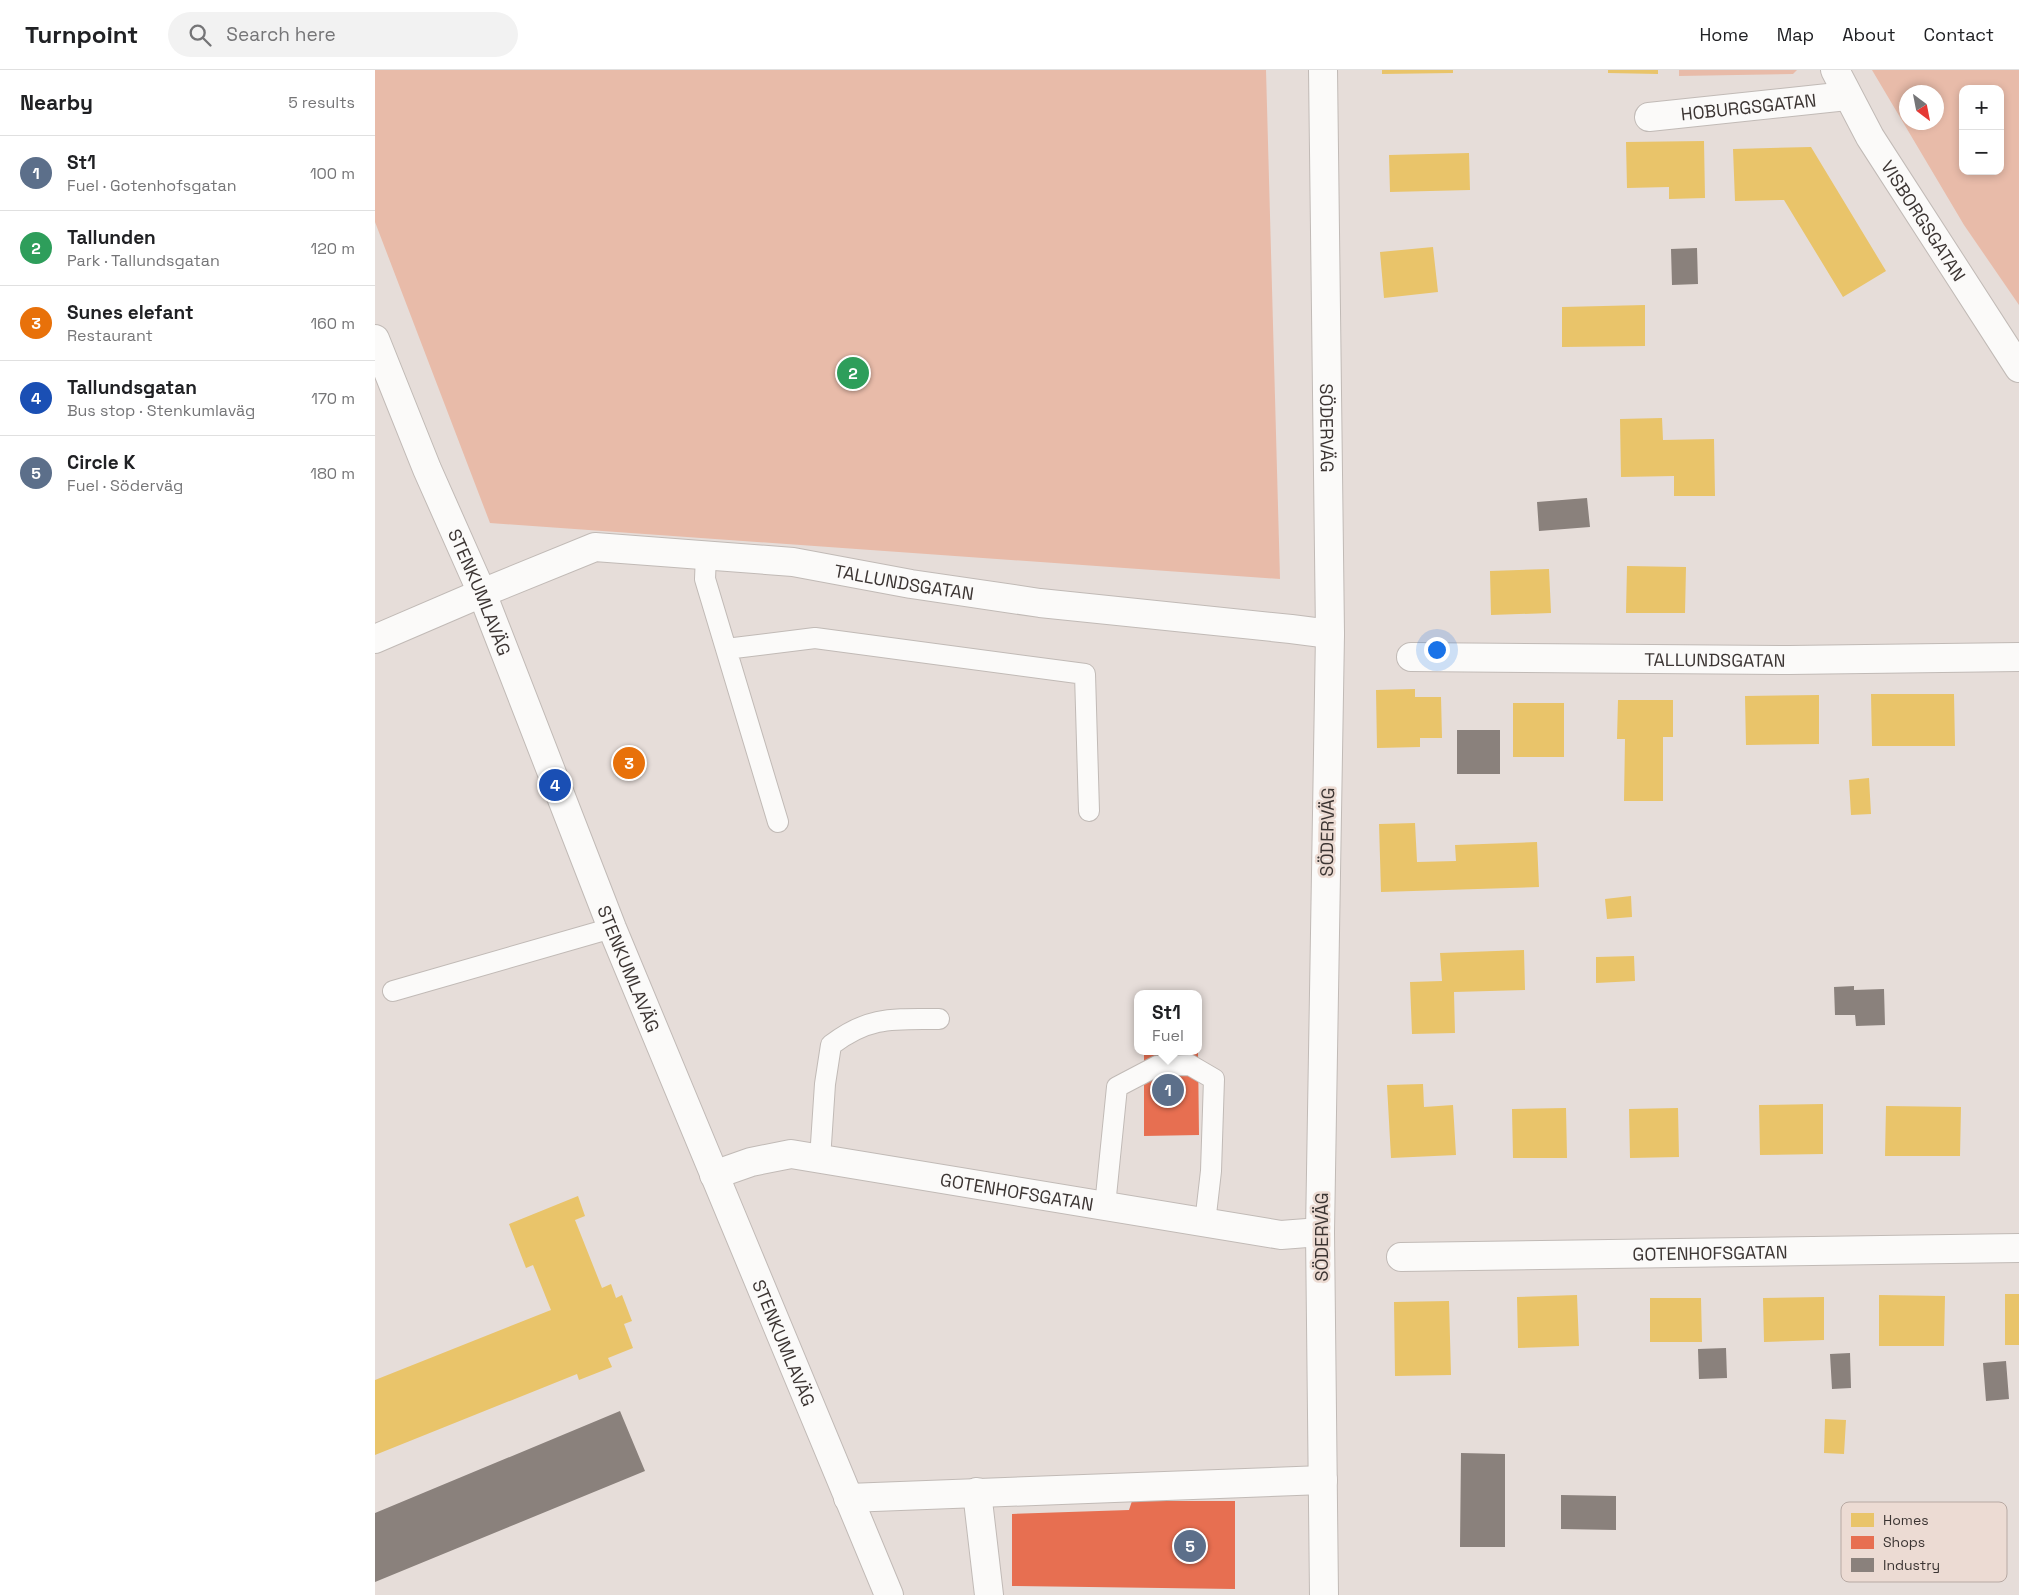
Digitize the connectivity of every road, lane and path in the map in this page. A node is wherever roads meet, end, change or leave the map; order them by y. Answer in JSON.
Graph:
{"nodes":[{"id":1,"x":1323,"y":70,"type":"edge"},
{"id":2,"x":1835,"y":70,"type":"edge"},
{"id":3,"x":1847,"y":96,"type":"junction"},
{"id":4,"x":1649,"y":117,"type":"dead end"},
{"id":5,"x":375,"y":339,"type":"edge"},
{"id":6,"x":2019,"y":368,"type":"edge"},
{"id":7,"x":706,"y":555,"type":"junction"},
{"id":8,"x":482,"y":593,"type":"junction"},
{"id":9,"x":1330,"y":634,"type":"junction"},
{"id":10,"x":375,"y":640,"type":"edge"},
{"id":11,"x":726,"y":649,"type":"junction"},
{"id":12,"x":1411,"y":657,"type":"dead end"},
{"id":13,"x":2019,"y":657,"type":"edge"},
{"id":14,"x":1089,"y":812,"type":"dead end"},
{"id":15,"x":778,"y":822,"type":"dead end"},
{"id":16,"x":612,"y":928,"type":"junction"},
{"id":17,"x":393,"y":992,"type":"dead end"},
{"id":18,"x":939,"y":1019,"type":"dead end"},
{"id":19,"x":820,"y":1159,"type":"junction"},
{"id":20,"x":714,"y":1175,"type":"junction"},
{"id":21,"x":1105,"y":1206,"type":"junction"},
{"id":22,"x":1205,"y":1223,"type":"junction"},
{"id":23,"x":1321,"y":1232,"type":"junction"},
{"id":24,"x":2019,"y":1248,"type":"edge"},
{"id":25,"x":1401,"y":1257,"type":"dead end"},
{"id":26,"x":1323,"y":1480,"type":"junction"},
{"id":27,"x":977,"y":1492,"type":"junction"},
{"id":28,"x":848,"y":1498,"type":"junction"},
{"id":29,"x":889,"y":1595,"type":"edge"},
{"id":30,"x":989,"y":1595,"type":"edge"},
{"id":31,"x":1324,"y":1595,"type":"edge"}],
"edges":[{"from":1,"to":9,"type":"street","name":"SÖDERVÄG"},
{"from":2,"to":3,"type":"street","name":"VISBORGSGATAN"},
{"from":3,"to":4,"type":"street","name":"HOBURGSGATAN"},
{"from":3,"to":6,"type":"street","name":"VISBORGSGATAN"},
{"from":5,"to":8,"type":"street","name":"STENKUMLAVÄG"},
{"from":7,"to":8,"type":"street","name":"TALLUNDSGATAN"},
{"from":7,"to":9,"type":"street","name":"TALLUNDSGATAN"},
{"from":7,"to":11,"type":"lane"},
{"from":8,"to":10,"type":"street","name":"TALLUNDSGATAN"},
{"from":8,"to":16,"type":"street","name":"STENKUMLAVÄG"},
{"from":9,"to":23,"type":"street","name":"SÖDERVÄG"},
{"from":11,"to":14,"type":"lane"},
{"from":11,"to":15,"type":"lane"},
{"from":12,"to":13,"type":"street","name":"TALLUNDSGATAN"},
{"from":16,"to":17,"type":"lane"},
{"from":16,"to":20,"type":"street","name":"STENKUMLAVÄG"},
{"from":18,"to":19,"type":"lane"},
{"from":19,"to":20,"type":"street","name":"GOTENHOFSGATAN"},
{"from":19,"to":21,"type":"street","name":"GOTENHOFSGATAN"},
{"from":20,"to":28,"type":"street","name":"STENKUMLAVÄG"},
{"from":21,"to":22,"type":"street","name":"GOTENHOFSGATAN"},
{"from":21,"to":22,"type":"lane"},
{"from":22,"to":23,"type":"street","name":"GOTENHOFSGATAN"},
{"from":23,"to":26,"type":"street","name":"SÖDERVÄG"},
{"from":24,"to":25,"type":"street","name":"GOTENHOFSGATAN"},
{"from":26,"to":27,"type":"street"},
{"from":26,"to":31,"type":"street","name":"SÖDERVÄG"},
{"from":27,"to":28,"type":"street"},
{"from":27,"to":30,"type":"street"},
{"from":28,"to":29,"type":"street","name":"STENKUMLAVÄG"}]}
